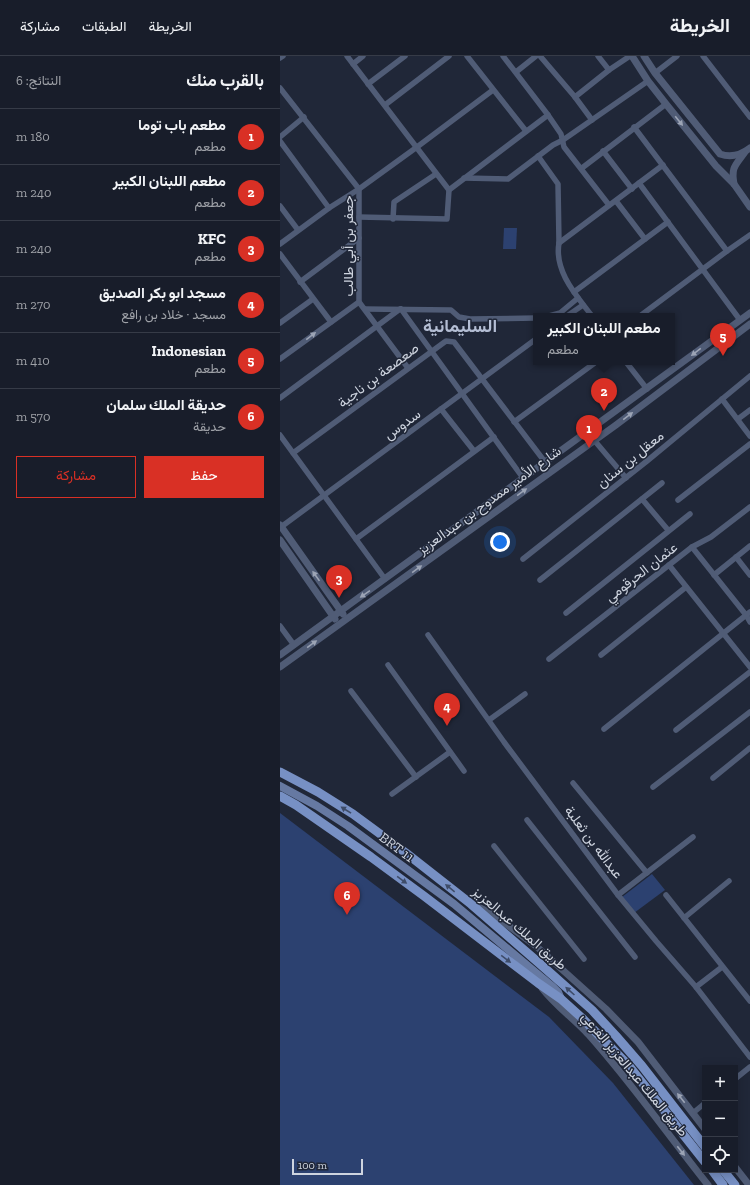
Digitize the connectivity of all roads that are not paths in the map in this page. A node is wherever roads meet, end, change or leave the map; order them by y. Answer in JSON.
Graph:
{"nodes":[{"id":1,"x":283,"y":56,"type":"edge"},
{"id":2,"x":347,"y":56,"type":"edge"},
{"id":3,"x":363,"y":56,"type":"edge"},
{"id":4,"x":405,"y":56,"type":"edge"},
{"id":5,"x":449,"y":56,"type":"edge"},
{"id":6,"x":467,"y":56,"type":"edge"},
{"id":7,"x":503,"y":56,"type":"edge"},
{"id":8,"x":536,"y":56,"type":"edge"},
{"id":9,"x":540,"y":56,"type":"edge"},
{"id":10,"x":598,"y":56,"type":"edge"},
{"id":11,"x":631,"y":56,"type":"edge"},
{"id":12,"x":644,"y":56,"type":"edge"},
{"id":13,"x":677,"y":56,"type":"edge"},
{"id":14,"x":703,"y":56,"type":"edge"},
{"id":15,"x":280,"y":58,"type":"edge"},
{"id":16,"x":353,"y":64,"type":"junction"},
{"id":17,"x":609,"y":70,"type":"junction"},
{"id":18,"x":516,"y":72,"type":"junction"},
{"id":19,"x":655,"y":73,"type":"junction"},
{"id":20,"x":648,"y":81,"type":"junction"},
{"id":21,"x":368,"y":84,"type":"junction"},
{"id":22,"x":493,"y":90,"type":"junction"},
{"id":23,"x":281,"y":92,"type":"edge"},
{"id":24,"x":575,"y":98,"type":"junction"},
{"id":25,"x":666,"y":104,"type":"junction"},
{"id":26,"x":385,"y":106,"type":"junction"},
{"id":27,"x":548,"y":115,"type":"junction"},
{"id":28,"x":304,"y":117,"type":"junction"},
{"id":29,"x":750,"y":117,"type":"edge"},
{"id":30,"x":592,"y":120,"type":"junction"},
{"id":31,"x":634,"y":127,"type":"junction"},
{"id":32,"x":526,"y":131,"type":"junction"},
{"id":33,"x":280,"y":137,"type":"edge"},
{"id":34,"x":563,"y":140,"type":"junction"},
{"id":35,"x":280,"y":141,"type":"edge"},
{"id":36,"x":417,"y":148,"type":"junction"},
{"id":37,"x":747,"y":150,"type":"edge"},
{"id":38,"x":603,"y":151,"type":"junction"},
{"id":39,"x":538,"y":156,"type":"junction"},
{"id":40,"x":663,"y":165,"type":"junction"},
{"id":41,"x":582,"y":168,"type":"junction"},
{"id":42,"x":436,"y":174,"type":"junction"},
{"id":43,"x":464,"y":178,"type":"junction"},
{"id":44,"x":639,"y":184,"type":"junction"},
{"id":45,"x":734,"y":184,"type":"junction"},
{"id":46,"x":359,"y":189,"type":"junction"},
{"id":47,"x":632,"y":189,"type":"junction"},
{"id":48,"x":449,"y":190,"type":"junction"},
{"id":49,"x":616,"y":201,"type":"junction"},
{"id":50,"x":610,"y":205,"type":"junction"},
{"id":51,"x":280,"y":206,"type":"edge"},
{"id":52,"x":750,"y":207,"type":"edge"},
{"id":53,"x":329,"y":208,"type":"junction"},
{"id":54,"x":359,"y":217,"type":"junction"},
{"id":55,"x":393,"y":219,"type":"junction"},
{"id":56,"x":668,"y":222,"type":"junction"},
{"id":57,"x":298,"y":230,"type":"junction"},
{"id":58,"x":750,"y":236,"type":"edge"},
{"id":59,"x":359,"y":238,"type":"junction"},
{"id":60,"x":645,"y":239,"type":"junction"},
{"id":61,"x":559,"y":243,"type":"junction"},
{"id":62,"x":280,"y":244,"type":"edge"},
{"id":63,"x":727,"y":251,"type":"junction"},
{"id":64,"x":280,"y":254,"type":"edge"},
{"id":65,"x":703,"y":269,"type":"junction"},
{"id":66,"x":300,"y":282,"type":"junction"},
{"id":67,"x":574,"y":292,"type":"junction"},
{"id":68,"x":578,"y":298,"type":"junction"},
{"id":69,"x":313,"y":299,"type":"junction"},
{"id":70,"x":359,"y":302,"type":"junction"},
{"id":71,"x":584,"y":305,"type":"junction"},
{"id":72,"x":365,"y":309,"type":"junction"},
{"id":73,"x":401,"y":309,"type":"junction"},
{"id":74,"x":561,"y":313,"type":"edge"},
{"id":75,"x":572,"y":313,"type":"edge"},
{"id":76,"x":590,"y":313,"type":"edge"},
{"id":77,"x":644,"y":313,"type":"edge"},
{"id":78,"x":750,"y":313,"type":"edge"},
{"id":79,"x":533,"y":318,"type":"edge"},
{"id":80,"x":740,"y":320,"type":"junction"},
{"id":81,"x":330,"y":322,"type":"junction"},
{"id":82,"x":280,"y":323,"type":"edge"},
{"id":83,"x":750,"y":324,"type":"edge"},
{"id":84,"x":377,"y":326,"type":"junction"},
{"id":85,"x":533,"y":341,"type":"edge"},
{"id":86,"x":430,"y":351,"type":"junction"},
{"id":87,"x":280,"y":359,"type":"edge"},
{"id":88,"x":592,"y":365,"type":"edge"},
{"id":89,"x":628,"y":365,"type":"edge"},
{"id":90,"x":408,"y":368,"type":"junction"},
{"id":91,"x":750,"y":376,"type":"edge"},
{"id":92,"x":482,"y":380,"type":"junction"},
{"id":93,"x":647,"y":389,"type":"junction"},
{"id":94,"x":463,"y":394,"type":"junction"},
{"id":95,"x":280,"y":398,"type":"edge"},
{"id":96,"x":722,"y":399,"type":"junction"},
{"id":97,"x":442,"y":410,"type":"junction"},
{"id":98,"x":750,"y":410,"type":"edge"},
{"id":99,"x":738,"y":419,"type":"junction"},
{"id":100,"x":514,"y":422,"type":"junction"},
{"id":101,"x":280,"y":435,"type":"edge"},
{"id":102,"x":750,"y":436,"type":"edge"},
{"id":103,"x":494,"y":437,"type":"junction"},
{"id":104,"x":594,"y":440,"type":"junction"},
{"id":105,"x":750,"y":444,"type":"edge"},
{"id":106,"x":474,"y":451,"type":"junction"},
{"id":107,"x":293,"y":453,"type":"junction"},
{"id":108,"x":545,"y":462,"type":"junction"},
{"id":109,"x":523,"y":478,"type":"junction"},
{"id":110,"x":626,"y":478,"type":"junction"},
{"id":111,"x":662,"y":483,"type":"dead end"},
{"id":112,"x":324,"y":496,"type":"junction"},
{"id":113,"x":642,"y":499,"type":"junction"},
{"id":114,"x":678,"y":500,"type":"dead end"},
{"id":115,"x":750,"y":507,"type":"edge"},
{"id":116,"x":690,"y":514,"type":"dead end"},
{"id":117,"x":281,"y":526,"type":"edge"},
{"id":118,"x":668,"y":530,"type":"junction"},
{"id":119,"x":356,"y":539,"type":"junction"},
{"id":120,"x":280,"y":540,"type":"edge"},
{"id":121,"x":750,"y":546,"type":"edge"},
{"id":122,"x":692,"y":548,"type":"junction"},
{"id":123,"x":736,"y":557,"type":"junction"},
{"id":124,"x":523,"y":558,"type":"dead end"},
{"id":125,"x":669,"y":565,"type":"junction"},
{"id":126,"x":750,"y":574,"type":"edge"},
{"id":127,"x":714,"y":575,"type":"junction"},
{"id":128,"x":385,"y":579,"type":"junction"},
{"id":129,"x":540,"y":580,"type":"dead end"},
{"id":130,"x":686,"y":587,"type":"junction"},
{"id":131,"x":341,"y":611,"type":"junction"},
{"id":132,"x":566,"y":613,"type":"dead end"},
{"id":133,"x":748,"y":614,"type":"edge"},
{"id":134,"x":333,"y":616,"type":"junction"},
{"id":135,"x":347,"y":619,"type":"junction"},
{"id":136,"x":750,"y":622,"type":"edge"},
{"id":137,"x":339,"y":624,"type":"junction"},
{"id":138,"x":280,"y":626,"type":"edge"},
{"id":139,"x":723,"y":633,"type":"junction"},
{"id":140,"x":428,"y":635,"type":"dead end"},
{"id":141,"x":294,"y":645,"type":"junction"},
{"id":142,"x":280,"y":655,"type":"edge"},
{"id":143,"x":601,"y":655,"type":"dead end"},
{"id":144,"x":549,"y":659,"type":"dead end"},
{"id":145,"x":388,"y":665,"type":"dead end"},
{"id":146,"x":280,"y":667,"type":"edge"},
{"id":147,"x":750,"y":667,"type":"edge"},
{"id":148,"x":750,"y":672,"type":"edge"},
{"id":149,"x":351,"y":691,"type":"dead end"},
{"id":150,"x":525,"y":694,"type":"dead end"},
{"id":151,"x":750,"y":712,"type":"edge"},
{"id":152,"x":489,"y":720,"type":"junction"},
{"id":153,"x":604,"y":729,"type":"dead end"},
{"id":154,"x":676,"y":730,"type":"dead end"},
{"id":155,"x":750,"y":748,"type":"edge"},
{"id":156,"x":450,"y":752,"type":"junction"},
{"id":157,"x":464,"y":771,"type":"dead end"},
{"id":158,"x":280,"y":772,"type":"edge"},
{"id":159,"x":416,"y":777,"type":"junction"},
{"id":160,"x":713,"y":778,"type":"dead end"},
{"id":161,"x":573,"y":783,"type":"dead end"},
{"id":162,"x":280,"y":786,"type":"edge"},
{"id":163,"x":653,"y":788,"type":"dead end"},
{"id":164,"x":392,"y":794,"type":"dead end"},
{"id":165,"x":280,"y":796,"type":"edge"},
{"id":166,"x":527,"y":820,"type":"dead end"},
{"id":167,"x":693,"y":837,"type":"dead end"},
{"id":168,"x":494,"y":846,"type":"dead end"},
{"id":169,"x":646,"y":873,"type":"junction"},
{"id":170,"x":729,"y":881,"type":"dead end"},
{"id":171,"x":618,"y":895,"type":"junction"},
{"id":172,"x":666,"y":895,"type":"dead end"},
{"id":173,"x":471,"y":904,"type":"junction"},
{"id":174,"x":684,"y":918,"type":"junction"},
{"id":175,"x":493,"y":936,"type":"junction"},
{"id":176,"x":635,"y":957,"type":"dead end"},
{"id":177,"x":584,"y":959,"type":"dead end"},
{"id":178,"x":539,"y":963,"type":"junction"},
{"id":179,"x":722,"y":967,"type":"junction"},
{"id":180,"x":538,"y":984,"type":"junction"},
{"id":181,"x":696,"y":987,"type":"junction"},
{"id":182,"x":561,"y":999,"type":"junction"},
{"id":183,"x":750,"y":1001,"type":"edge"},
{"id":184,"x":750,"y":1057,"type":"edge"},
{"id":185,"x":750,"y":1067,"type":"edge"},
{"id":186,"x":738,"y":1077,"type":"edge"},
{"id":187,"x":702,"y":1106,"type":"edge"},
{"id":188,"x":693,"y":1113,"type":"junction"},
{"id":189,"x":702,"y":1125,"type":"edge"},
{"id":190,"x":702,"y":1143,"type":"edge"},
{"id":191,"x":702,"y":1158,"type":"edge"},
{"id":192,"x":738,"y":1171,"type":"edge"},
{"id":193,"x":714,"y":1173,"type":"edge"},
{"id":194,"x":725,"y":1173,"type":"edge"},
{"id":195,"x":708,"y":1185,"type":"edge"},
{"id":196,"x":723,"y":1185,"type":"edge"},
{"id":197,"x":735,"y":1185,"type":"edge"},
{"id":198,"x":749,"y":1185,"type":"edge"}],
"edges":[{"from":1,"to":15,"type":"street"},
{"from":2,"to":16,"type":"street"},
{"from":3,"to":16,"type":"street"},
{"from":4,"to":21,"type":"street"},
{"from":5,"to":26,"type":"street"},
{"from":6,"to":22,"type":"street"},
{"from":7,"to":18,"type":"street"},
{"from":8,"to":18,"type":"street"},
{"from":9,"to":24,"type":"street"},
{"from":10,"to":17,"type":"street"},
{"from":11,"to":17,"type":"street"},
{"from":11,"to":20,"type":"street"},
{"from":12,"to":19,"type":"street"},
{"from":13,"to":19,"type":"street"},
{"from":14,"to":29,"type":"street"},
{"from":16,"to":21,"type":"street"},
{"from":17,"to":24,"type":"street"},
{"from":18,"to":27,"type":"street"},
{"from":19,"to":37,"type":"street"},
{"from":20,"to":25,"type":"street"},
{"from":20,"to":30,"type":"street"},
{"from":21,"to":26,"type":"street"},
{"from":22,"to":32,"type":"street"},
{"from":22,"to":36,"type":"street"},
{"from":23,"to":28,"type":"street","name":"جعفر بن أبي طالب"},
{"from":24,"to":30,"type":"street"},
{"from":25,"to":31,"type":"street"},
{"from":25,"to":45,"type":"street","one_way":true},
{"from":26,"to":36,"type":"street"},
{"from":27,"to":32,"type":"street"},
{"from":27,"to":34,"type":"street"},
{"from":28,"to":33,"type":"street"},
{"from":28,"to":46,"type":"street","name":"جعفر بن أبي طالب"},
{"from":30,"to":34,"type":"street"},
{"from":31,"to":38,"type":"street"},
{"from":31,"to":40,"type":"street"},
{"from":32,"to":43,"type":"street"},
{"from":34,"to":39,"type":"street"},
{"from":34,"to":41,"type":"street"},
{"from":35,"to":53,"type":"street"},
{"from":36,"to":42,"type":"street"},
{"from":36,"to":46,"type":"street"},
{"from":37,"to":45,"type":"street"},
{"from":38,"to":41,"type":"street"},
{"from":38,"to":47,"type":"street"},
{"from":39,"to":43,"type":"street"},
{"from":39,"to":61,"type":"street"},
{"from":40,"to":44,"type":"street"},
{"from":40,"to":63,"type":"street"},
{"from":41,"to":50,"type":"street"},
{"from":42,"to":48,"type":"street"},
{"from":42,"to":55,"type":"street"},
{"from":43,"to":48,"type":"street"},
{"from":44,"to":47,"type":"street"},
{"from":44,"to":56,"type":"street"},
{"from":45,"to":52,"type":"street"},
{"from":46,"to":53,"type":"street"},
{"from":46,"to":54,"type":"street","name":"جعفر بن أبي طالب"},
{"from":47,"to":49,"type":"street"},
{"from":48,"to":55,"type":"street"},
{"from":49,"to":50,"type":"street"},
{"from":49,"to":60,"type":"street"},
{"from":50,"to":61,"type":"street"},
{"from":51,"to":57,"type":"street"},
{"from":53,"to":57,"type":"street"},
{"from":54,"to":55,"type":"street"},
{"from":54,"to":59,"type":"street","name":"جعفر بن أبي طالب"},
{"from":56,"to":60,"type":"street"},
{"from":56,"to":65,"type":"street"},
{"from":57,"to":62,"type":"street"},
{"from":58,"to":63,"type":"street"},
{"from":59,"to":66,"type":"street"},
{"from":59,"to":70,"type":"street","name":"جعفر بن أبي طالب"},
{"from":60,"to":67,"type":"street"},
{"from":61,"to":67,"type":"street"},
{"from":63,"to":65,"type":"street"},
{"from":64,"to":66,"type":"street"},
{"from":65,"to":77,"type":"street"},
{"from":65,"to":80,"type":"street"},
{"from":66,"to":69,"type":"street"},
{"from":67,"to":68,"type":"street"},
{"from":68,"to":71,"type":"street"},
{"from":68,"to":74,"type":"street"},
{"from":69,"to":81,"type":"street"},
{"from":69,"to":82,"type":"street"},
{"from":70,"to":72,"type":"street","name":"جعفر بن أبي طالب"},
{"from":70,"to":81,"type":"street"},
{"from":71,"to":75,"type":"street"},
{"from":71,"to":76,"type":"street"},
{"from":72,"to":73,"type":"street"},
{"from":72,"to":84,"type":"street","name":"جعفر بن أبي طالب"},
{"from":73,"to":79,"type":"street"},
{"from":73,"to":84,"type":"street"},
{"from":73,"to":86,"type":"street"},
{"from":78,"to":80,"type":"street","name":"شارع الأمير ممدوح بن عبدالعزيز"},
{"from":80,"to":93,"type":"street","name":"شارع الأمير ممدوح بن عبدالعزيز","one_way":true},
{"from":87,"to":81,"type":"street","one_way":true},
{"from":104,"to":83,"type":"street","name":"شارع الأمير ممدوح بن عبدالعزيز","one_way":true},
{"from":84,"to":90,"type":"street","name":"جعفر بن أبي طالب"},
{"from":84,"to":95,"type":"street"},
{"from":85,"to":92,"type":"street","name":"سدوس"},
{"from":86,"to":90,"type":"street","name":"صعصعة بن ناجية"},
{"from":86,"to":92,"type":"street","name":"صعصعة بن ناجية"},
{"from":86,"to":94,"type":"street"},
{"from":88,"to":100,"type":"street"},
{"from":89,"to":93,"type":"street"},
{"from":90,"to":107,"type":"street","name":"صعصعة بن ناجية"},
{"from":91,"to":96,"type":"street","name":"معقل بن سنان"},
{"from":92,"to":94,"type":"street","name":"سدوس"},
{"from":92,"to":100,"type":"street","name":"صعصعة بن ناجية"},
{"from":93,"to":108,"type":"street","name":"شارع الأمير ممدوح بن عبدالعزيز"},
{"from":94,"to":97,"type":"street","name":"سدوس"},
{"from":94,"to":103,"type":"street"},
{"from":96,"to":99,"type":"street"},
{"from":96,"to":110,"type":"street","name":"معقل بن سنان"},
{"from":97,"to":106,"type":"street"},
{"from":97,"to":112,"type":"street","name":"سدوس"},
{"from":98,"to":99,"type":"street"},
{"from":99,"to":102,"type":"street"},
{"from":100,"to":108,"type":"street","name":"صعصعة بن ناجية"},
{"from":101,"to":107,"type":"street"},
{"from":103,"to":106,"type":"street"},
{"from":103,"to":109,"type":"street"},
{"from":104,"to":110,"type":"street"},
{"from":135,"to":104,"type":"street","name":"شارع الأمير ممدوح بن عبدالعزيز","one_way":true},
{"from":105,"to":114,"type":"street"},
{"from":106,"to":119,"type":"street"},
{"from":107,"to":112,"type":"street"},
{"from":108,"to":109,"type":"street","name":"شارع الأمير ممدوح بن عبدالعزيز"},
{"from":109,"to":128,"type":"street","name":"شارع الأمير ممدوح بن عبدالعزيز"},
{"from":110,"to":124,"type":"street","name":"معقل بن سنان"},
{"from":111,"to":113,"type":"street"},
{"from":112,"to":117,"type":"street","name":"سدوس"},
{"from":112,"to":119,"type":"street"},
{"from":113,"to":118,"type":"street"},
{"from":113,"to":129,"type":"street"},
{"from":115,"to":122,"type":"street","name":"عثمان الحرقومي"},
{"from":116,"to":118,"type":"street"},
{"from":131,"to":117,"type":"street","one_way":true},
{"from":118,"to":132,"type":"street"},
{"from":119,"to":128,"type":"street"},
{"from":120,"to":134,"type":"street"},
{"from":121,"to":123,"type":"street"},
{"from":122,"to":125,"type":"street","name":"عثمان الحرقومي"},
{"from":122,"to":127,"type":"street"},
{"from":123,"to":126,"type":"street"},
{"from":123,"to":127,"type":"street"},
{"from":125,"to":130,"type":"street"},
{"from":125,"to":144,"type":"street","name":"عثمان الحرقومي"},
{"from":127,"to":133,"type":"street"},
{"from":128,"to":131,"type":"street","name":"شارع الأمير ممدوح بن عبدالعزيز","one_way":true},
{"from":130,"to":139,"type":"street"},
{"from":130,"to":143,"type":"street"},
{"from":131,"to":134,"type":"street","name":"شارع الأمير ممدوح بن عبدالعزيز"},
{"from":131,"to":135,"type":"street"},
{"from":133,"to":136,"type":"street"},
{"from":133,"to":139,"type":"street"},
{"from":134,"to":137,"type":"street"},
{"from":134,"to":141,"type":"street","name":"شارع الأمير ممدوح بن عبدالعزيز"},
{"from":135,"to":137,"type":"street","name":"شارع الأمير ممدوح بن عبدالعزيز"},
{"from":146,"to":137,"type":"street","name":"شارع الأمير ممدوح بن عبدالعزيز","one_way":true},
{"from":138,"to":141,"type":"street"},
{"from":139,"to":147,"type":"street"},
{"from":139,"to":153,"type":"street"},
{"from":140,"to":152,"type":"street","name":"عبدالله بن ثعلبة"},
{"from":141,"to":142,"type":"street","name":"شارع الأمير ممدوح بن عبدالعزيز"},
{"from":145,"to":156,"type":"street"},
{"from":148,"to":154,"type":"street"},
{"from":149,"to":159,"type":"street"},
{"from":150,"to":152,"type":"street"},
{"from":151,"to":163,"type":"street"},
{"from":152,"to":171,"type":"street","name":"عبدالله بن ثعلبة"},
{"from":155,"to":160,"type":"street"},
{"from":156,"to":157,"type":"street"},
{"from":156,"to":159,"type":"street"},
{"from":173,"to":158,"type":"main road","name":"طريق الملك عبدالعزيز","one_way":true},
{"from":159,"to":164,"type":"street"},
{"from":161,"to":169,"type":"street"},
{"from":162,"to":175,"type":"main road","name":"BRT 11"},
{"from":165,"to":180,"type":"main road","name":"طريق الملك عبدالعزيز","one_way":true},
{"from":166,"to":176,"type":"street"},
{"from":167,"to":169,"type":"street"},
{"from":168,"to":177,"type":"street"},
{"from":169,"to":171,"type":"street"},
{"from":170,"to":174,"type":"street"},
{"from":171,"to":181,"type":"street","name":"عبدالله بن ثعلبة"},
{"from":172,"to":174,"type":"street"},
{"from":173,"to":178,"type":"main road","name":"طريق الملك عبدالعزيز"},
{"from":188,"to":173,"type":"street","name":"طريق الملك عبدالعزيز الفرعي","one_way":true},
{"from":174,"to":179,"type":"street"},
{"from":175,"to":178,"type":"main road","name":"BRT 11"},
{"from":175,"to":182,"type":"main road","name":"BRT 11"},
{"from":190,"to":178,"type":"main road","name":"طريق الملك عبدالعزيز","one_way":true},
{"from":179,"to":181,"type":"street"},
{"from":179,"to":183,"type":"street"},
{"from":180,"to":182,"type":"main road","name":"طريق الملك عبدالعزيز"},
{"from":180,"to":195,"type":"street","name":"طريق الملك عبدالعزيز الفرعي","one_way":true},
{"from":181,"to":184,"type":"street","name":"عبدالله بن ثعلبة"},
{"from":182,"to":191,"type":"main road","name":"طريق الملك عبدالعزيز"},
{"from":185,"to":186,"type":"street"},
{"from":187,"to":188,"type":"street"},
{"from":188,"to":189,"type":"street","name":"طريق الملك عبدالعزيز الفرعي"},
{"from":192,"to":198,"type":"street"},
{"from":193,"to":196,"type":"main road"},
{"from":194,"to":197,"type":"main road"}]}
